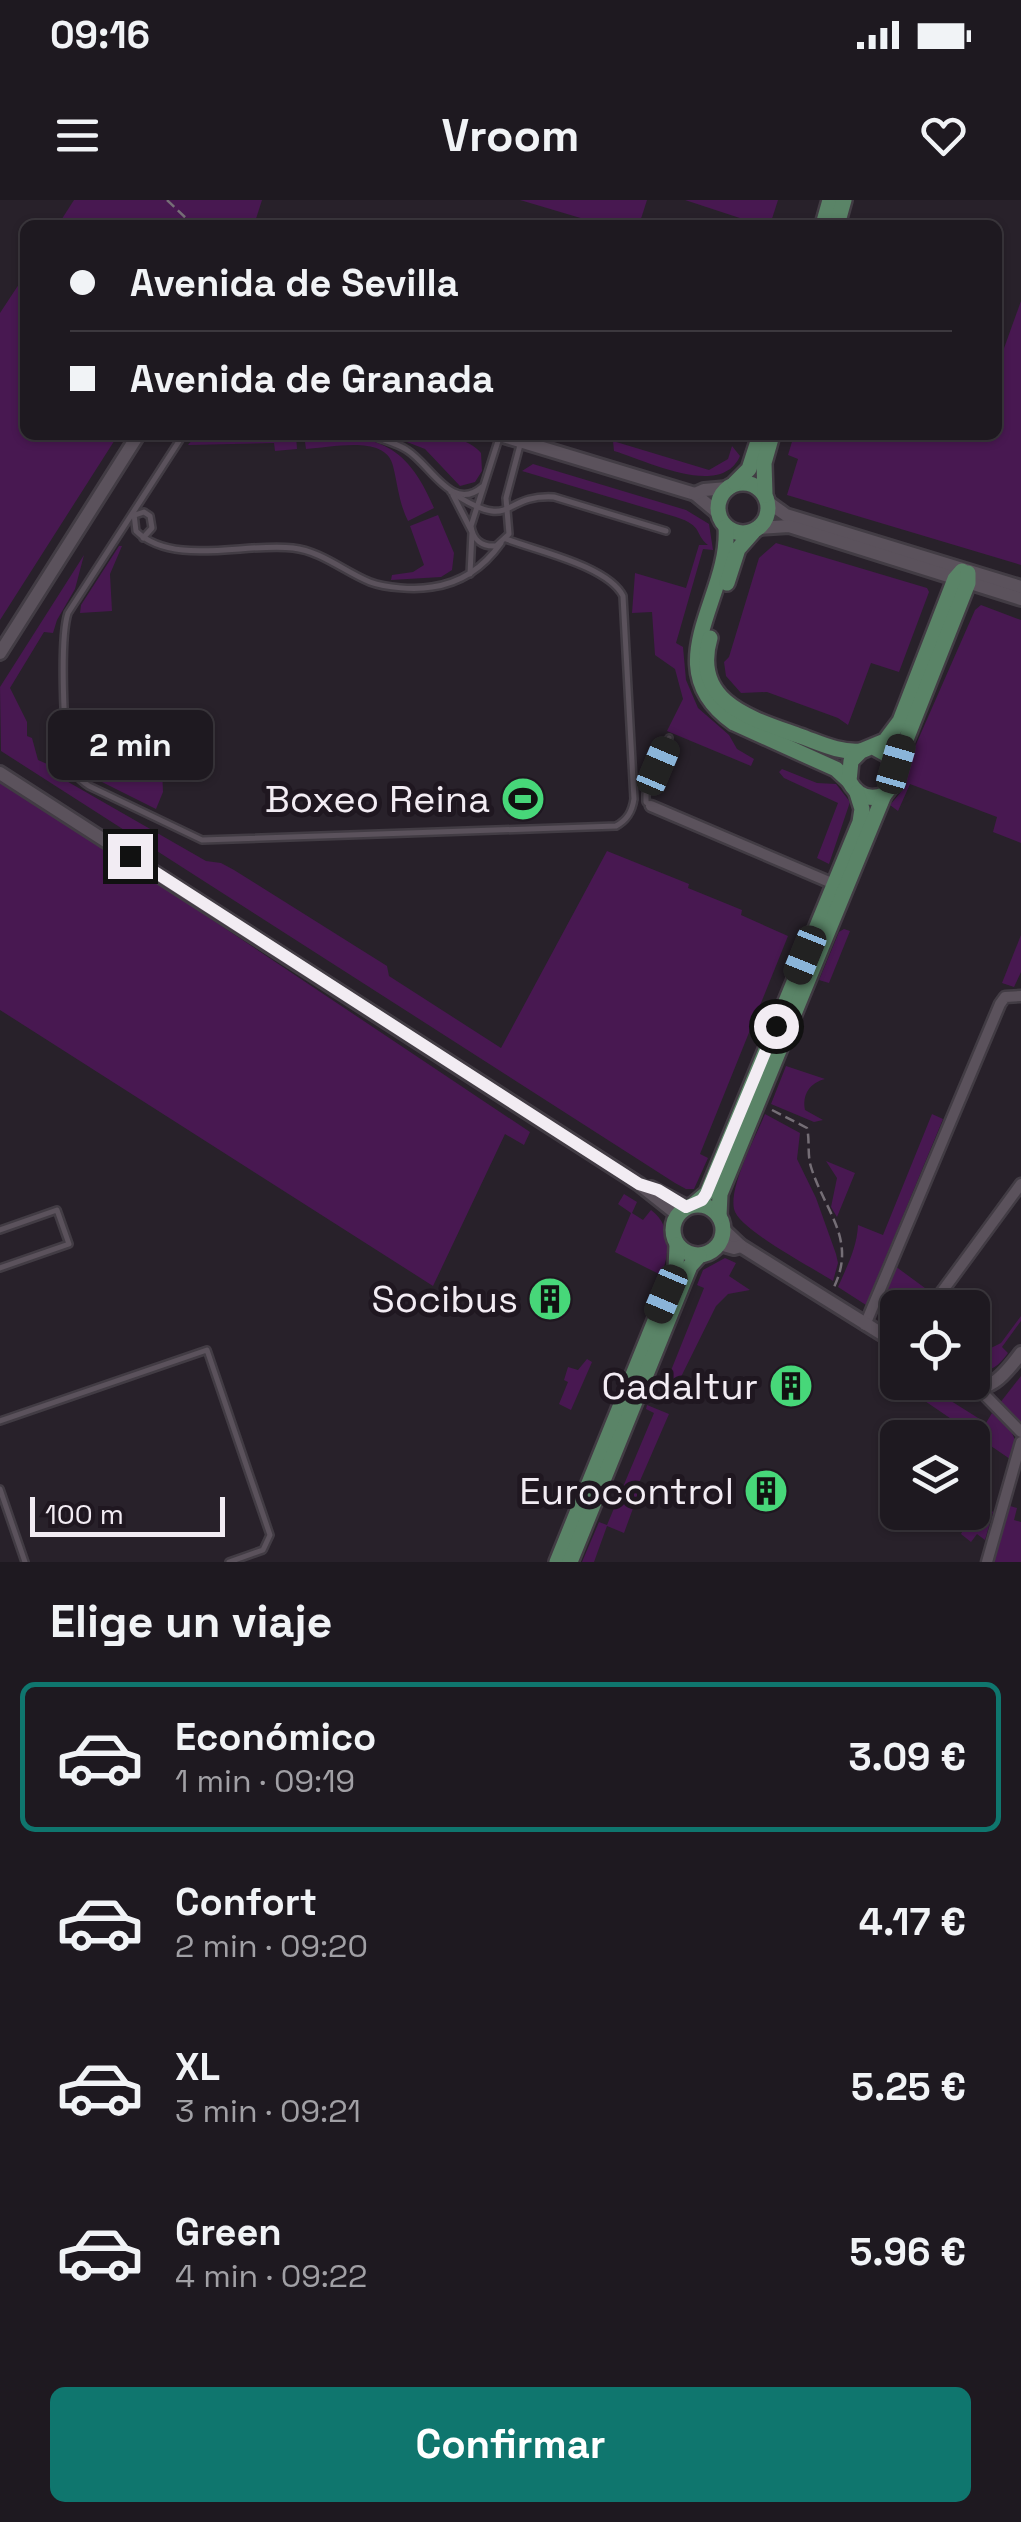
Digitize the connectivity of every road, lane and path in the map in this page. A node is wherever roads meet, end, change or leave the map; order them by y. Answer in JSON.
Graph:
{"nodes":[{"id":1,"x":167,"y":200,"type":"edge"},
{"id":2,"x":188,"y":220,"type":"edge"},
{"id":3,"x":135,"y":440,"type":"edge"},
{"id":4,"x":180,"y":440,"type":"edge"},
{"id":5,"x":383,"y":440,"type":"edge"},
{"id":6,"x":498,"y":440,"type":"edge"},
{"id":7,"x":517,"y":440,"type":"edge"},
{"id":8,"x":758,"y":440,"type":"edge"},
{"id":9,"x":771,"y":440,"type":"edge"},
{"id":10,"x":520,"y":441,"type":"junction"},
{"id":11,"x":484,"y":484,"type":"junction"},
{"id":12,"x":731,"y":486,"type":"junction"},
{"id":13,"x":452,"y":492,"type":"junction"},
{"id":14,"x":695,"y":494,"type":"junction"},
{"id":15,"x":767,"y":499,"type":"junction"},
{"id":16,"x":476,"y":508,"type":"junction"},
{"id":17,"x":506,"y":511,"type":"junction"},
{"id":18,"x":131,"y":516,"type":"junction"},
{"id":19,"x":722,"y":520,"type":"junction"},
{"id":20,"x":756,"y":530,"type":"junction"},
{"id":21,"x":666,"y":531,"type":"dead end"},
{"id":22,"x":472,"y":532,"type":"junction"},
{"id":23,"x":143,"y":538,"type":"junction"},
{"id":24,"x":504,"y":541,"type":"junction"},
{"id":25,"x":470,"y":574,"type":"junction"},
{"id":26,"x":963,"y":577,"type":"junction"},
{"id":27,"x":1021,"y":587,"type":"edge"},
{"id":28,"x":1021,"y":598,"type":"edge"},
{"id":29,"x":0,"y":653,"type":"edge"},
{"id":30,"x":669,"y":738,"type":"dead end"},
{"id":31,"x":868,"y":749,"type":"junction"},
{"id":32,"x":896,"y":764,"type":"junction"},
{"id":33,"x":0,"y":773,"type":"edge"},
{"id":34,"x":853,"y":787,"type":"junction"},
{"id":35,"x":884,"y":796,"type":"junction"},
{"id":36,"x":651,"y":806,"type":"joint"},
{"id":37,"x":834,"y":884,"type":"junction"},
{"id":38,"x":1021,"y":996,"type":"edge"},
{"id":39,"x":757,"y":1103,"type":"junction"},
{"id":40,"x":1021,"y":1184,"type":"edge"},
{"id":41,"x":686,"y":1209,"type":"junction"},
{"id":42,"x":0,"y":1230,"type":"edge"},
{"id":43,"x":721,"y":1230,"type":"junction"},
{"id":44,"x":677,"y":1245,"type":"junction"},
{"id":45,"x":699,"y":1256,"type":"junction"},
{"id":46,"x":0,"y":1268,"type":"edge"},
{"id":47,"x":943,"y":1290,"type":"edge"},
{"id":48,"x":827,"y":1302,"type":"junction"},
{"id":49,"x":866,"y":1325,"type":"junction"},
{"id":50,"x":880,"y":1333,"type":"edge"},
{"id":51,"x":1021,"y":1353,"type":"edge"},
{"id":52,"x":990,"y":1384,"type":"edge"},
{"id":53,"x":990,"y":1400,"type":"edge"},
{"id":54,"x":0,"y":1420,"type":"edge"},
{"id":55,"x":1021,"y":1432,"type":"edge"},
{"id":56,"x":1021,"y":1442,"type":"edge"},
{"id":57,"x":0,"y":1489,"type":"edge"},
{"id":58,"x":25,"y":1562,"type":"edge"},
{"id":59,"x":230,"y":1562,"type":"edge"},
{"id":60,"x":557,"y":1562,"type":"edge"},
{"id":61,"x":570,"y":1562,"type":"edge"},
{"id":62,"x":987,"y":1562,"type":"edge"}],
"edges":[{"from":1,"to":2,"type":"path"},
{"from":3,"to":29,"type":"street"},
{"from":4,"to":18,"type":"lane"},
{"from":5,"to":13,"type":"lane"},
{"from":6,"to":11,"type":"lane"},
{"from":7,"to":10,"type":"street"},
{"from":8,"to":12,"type":"main road"},
{"from":9,"to":15,"type":"main road"},
{"from":10,"to":14,"type":"street"},
{"from":10,"to":17,"type":"lane"},
{"from":11,"to":13,"type":"lane"},
{"from":11,"to":16,"type":"lane"},
{"from":12,"to":14,"type":"street"},
{"from":12,"to":15,"type":"main road"},
{"from":12,"to":19,"type":"main road"},
{"from":13,"to":16,"type":"lane"},
{"from":13,"to":22,"type":"lane"},
{"from":14,"to":19,"type":"street"},
{"from":15,"to":20,"type":"main road"},
{"from":15,"to":26,"type":"street"},
{"from":16,"to":17,"type":"lane"},
{"from":16,"to":22,"type":"lane"},
{"from":17,"to":21,"type":"lane"},
{"from":17,"to":24,"type":"lane"},
{"from":18,"to":23,"type":"lane"},
{"from":18,"to":23,"type":"lane"},
{"from":18,"to":24,"type":"lane"},
{"from":19,"to":20,"type":"main road"},
{"from":19,"to":34,"type":"main road"},
{"from":20,"to":26,"type":"street"},
{"from":20,"to":31,"type":"main road"},
{"from":22,"to":24,"type":"lane"},
{"from":22,"to":25,"type":"lane"},
{"from":23,"to":25,"type":"lane"},
{"from":24,"to":25,"type":"lane"},
{"from":26,"to":27,"type":"street"},
{"from":26,"to":28,"type":"street"},
{"from":26,"to":31,"type":"main road"},
{"from":26,"to":32,"type":"main road"},
{"from":30,"to":36,"type":"lane"},
{"from":31,"to":32,"type":"main road"},
{"from":31,"to":34,"type":"main road"},
{"from":32,"to":35,"type":"main road"},
{"from":33,"to":41,"type":"street"},
{"from":34,"to":35,"type":"main road"},
{"from":34,"to":37,"type":"main road"},
{"from":35,"to":39,"type":"main road"},
{"from":36,"to":37,"type":"street"},
{"from":37,"to":41,"type":"main road"},
{"from":38,"to":49,"type":"street"},
{"from":39,"to":43,"type":"main road"},
{"from":39,"to":48,"type":"path"},
{"from":40,"to":47,"type":"street"},
{"from":41,"to":43,"type":"main road"},
{"from":41,"to":44,"type":"main road"},
{"from":42,"to":46,"type":"lane"},
{"from":43,"to":45,"type":"main road"},
{"from":43,"to":48,"type":"street"},
{"from":44,"to":45,"type":"main road"},
{"from":44,"to":60,"type":"main road"},
{"from":45,"to":61,"type":"main road"},
{"from":48,"to":49,"type":"street"},
{"from":49,"to":50,"type":"street"},
{"from":51,"to":52,"type":"street"},
{"from":53,"to":55,"type":"street"},
{"from":54,"to":59,"type":"lane"},
{"from":56,"to":62,"type":"street"},
{"from":57,"to":58,"type":"lane"}]}
